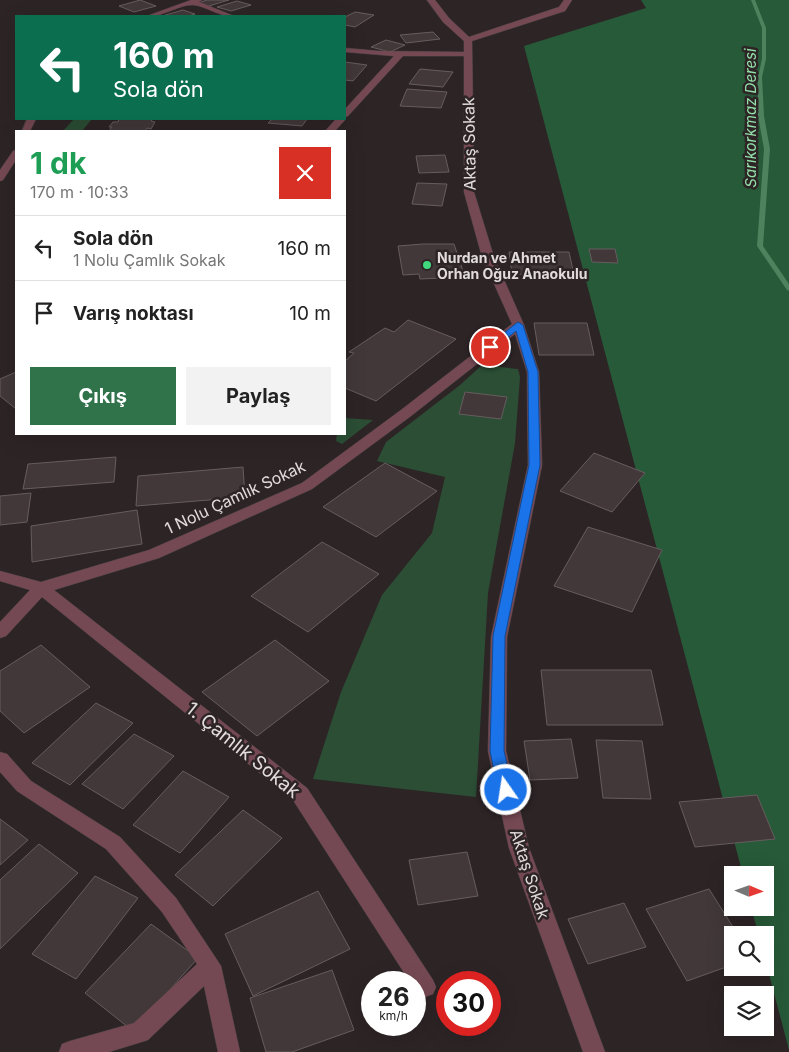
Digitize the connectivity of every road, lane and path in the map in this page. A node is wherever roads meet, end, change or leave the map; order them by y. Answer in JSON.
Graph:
{"nodes":[{"id":1,"x":431,"y":0,"type":"edge"},
{"id":2,"x":568,"y":0,"type":"edge"},
{"id":3,"x":195,"y":1,"type":"edge"},
{"id":4,"x":173,"y":4,"type":"edge"},
{"id":5,"x":153,"y":15,"type":"edge"},
{"id":6,"x":228,"y":15,"type":"edge"},
{"id":7,"x":468,"y":40,"type":"junction"},
{"id":8,"x":346,"y":50,"type":"edge"},
{"id":9,"x":400,"y":54,"type":"junction"},
{"id":10,"x":468,"y":54,"type":"junction"},
{"id":11,"x":346,"y":113,"type":"edge"},
{"id":12,"x":340,"y":120,"type":"edge"},
{"id":13,"x":331,"y":130,"type":"edge"},
{"id":14,"x":15,"y":155,"type":"edge"},
{"id":15,"x":0,"y":178,"type":"edge"},
{"id":16,"x":518,"y":325,"type":"junction"},
{"id":17,"x":0,"y":576,"type":"edge"},
{"id":18,"x":41,"y":588,"type":"junction"},
{"id":19,"x":0,"y":632,"type":"edge"},
{"id":20,"x":0,"y":759,"type":"edge"},
{"id":21,"x":210,"y":966,"type":"junction"},
{"id":22,"x":415,"y":971,"type":"edge"},
{"id":23,"x":70,"y":1052,"type":"edge"},
{"id":24,"x":229,"y":1052,"type":"edge"},
{"id":25,"x":594,"y":1052,"type":"edge"}],
"edges":[{"from":1,"to":7,"type":"street"},
{"from":2,"to":7,"type":"street"},
{"from":3,"to":4,"type":"street"},
{"from":3,"to":6,"type":"street"},
{"from":4,"to":5,"type":"street"},
{"from":7,"to":10,"type":"street","name":"Aktaş Sokak"},
{"from":8,"to":9,"type":"street"},
{"from":9,"to":10,"type":"street"},
{"from":9,"to":11,"type":"street"},
{"from":10,"to":16,"type":"street","name":"Aktaş Sokak"},
{"from":12,"to":13,"type":"street"},
{"from":14,"to":15,"type":"street"},
{"from":16,"to":18,"type":"street","name":"1 Nolu Çamlık Sokak"},
{"from":16,"to":25,"type":"street","name":"Aktaş Sokak"},
{"from":17,"to":18,"type":"street","name":"1. Çamlık Sokak"},
{"from":18,"to":19,"type":"street"},
{"from":18,"to":22,"type":"street","name":"1. Çamlık Sokak"},
{"from":20,"to":21,"type":"street"},
{"from":21,"to":23,"type":"street"},
{"from":21,"to":24,"type":"street"}]}
